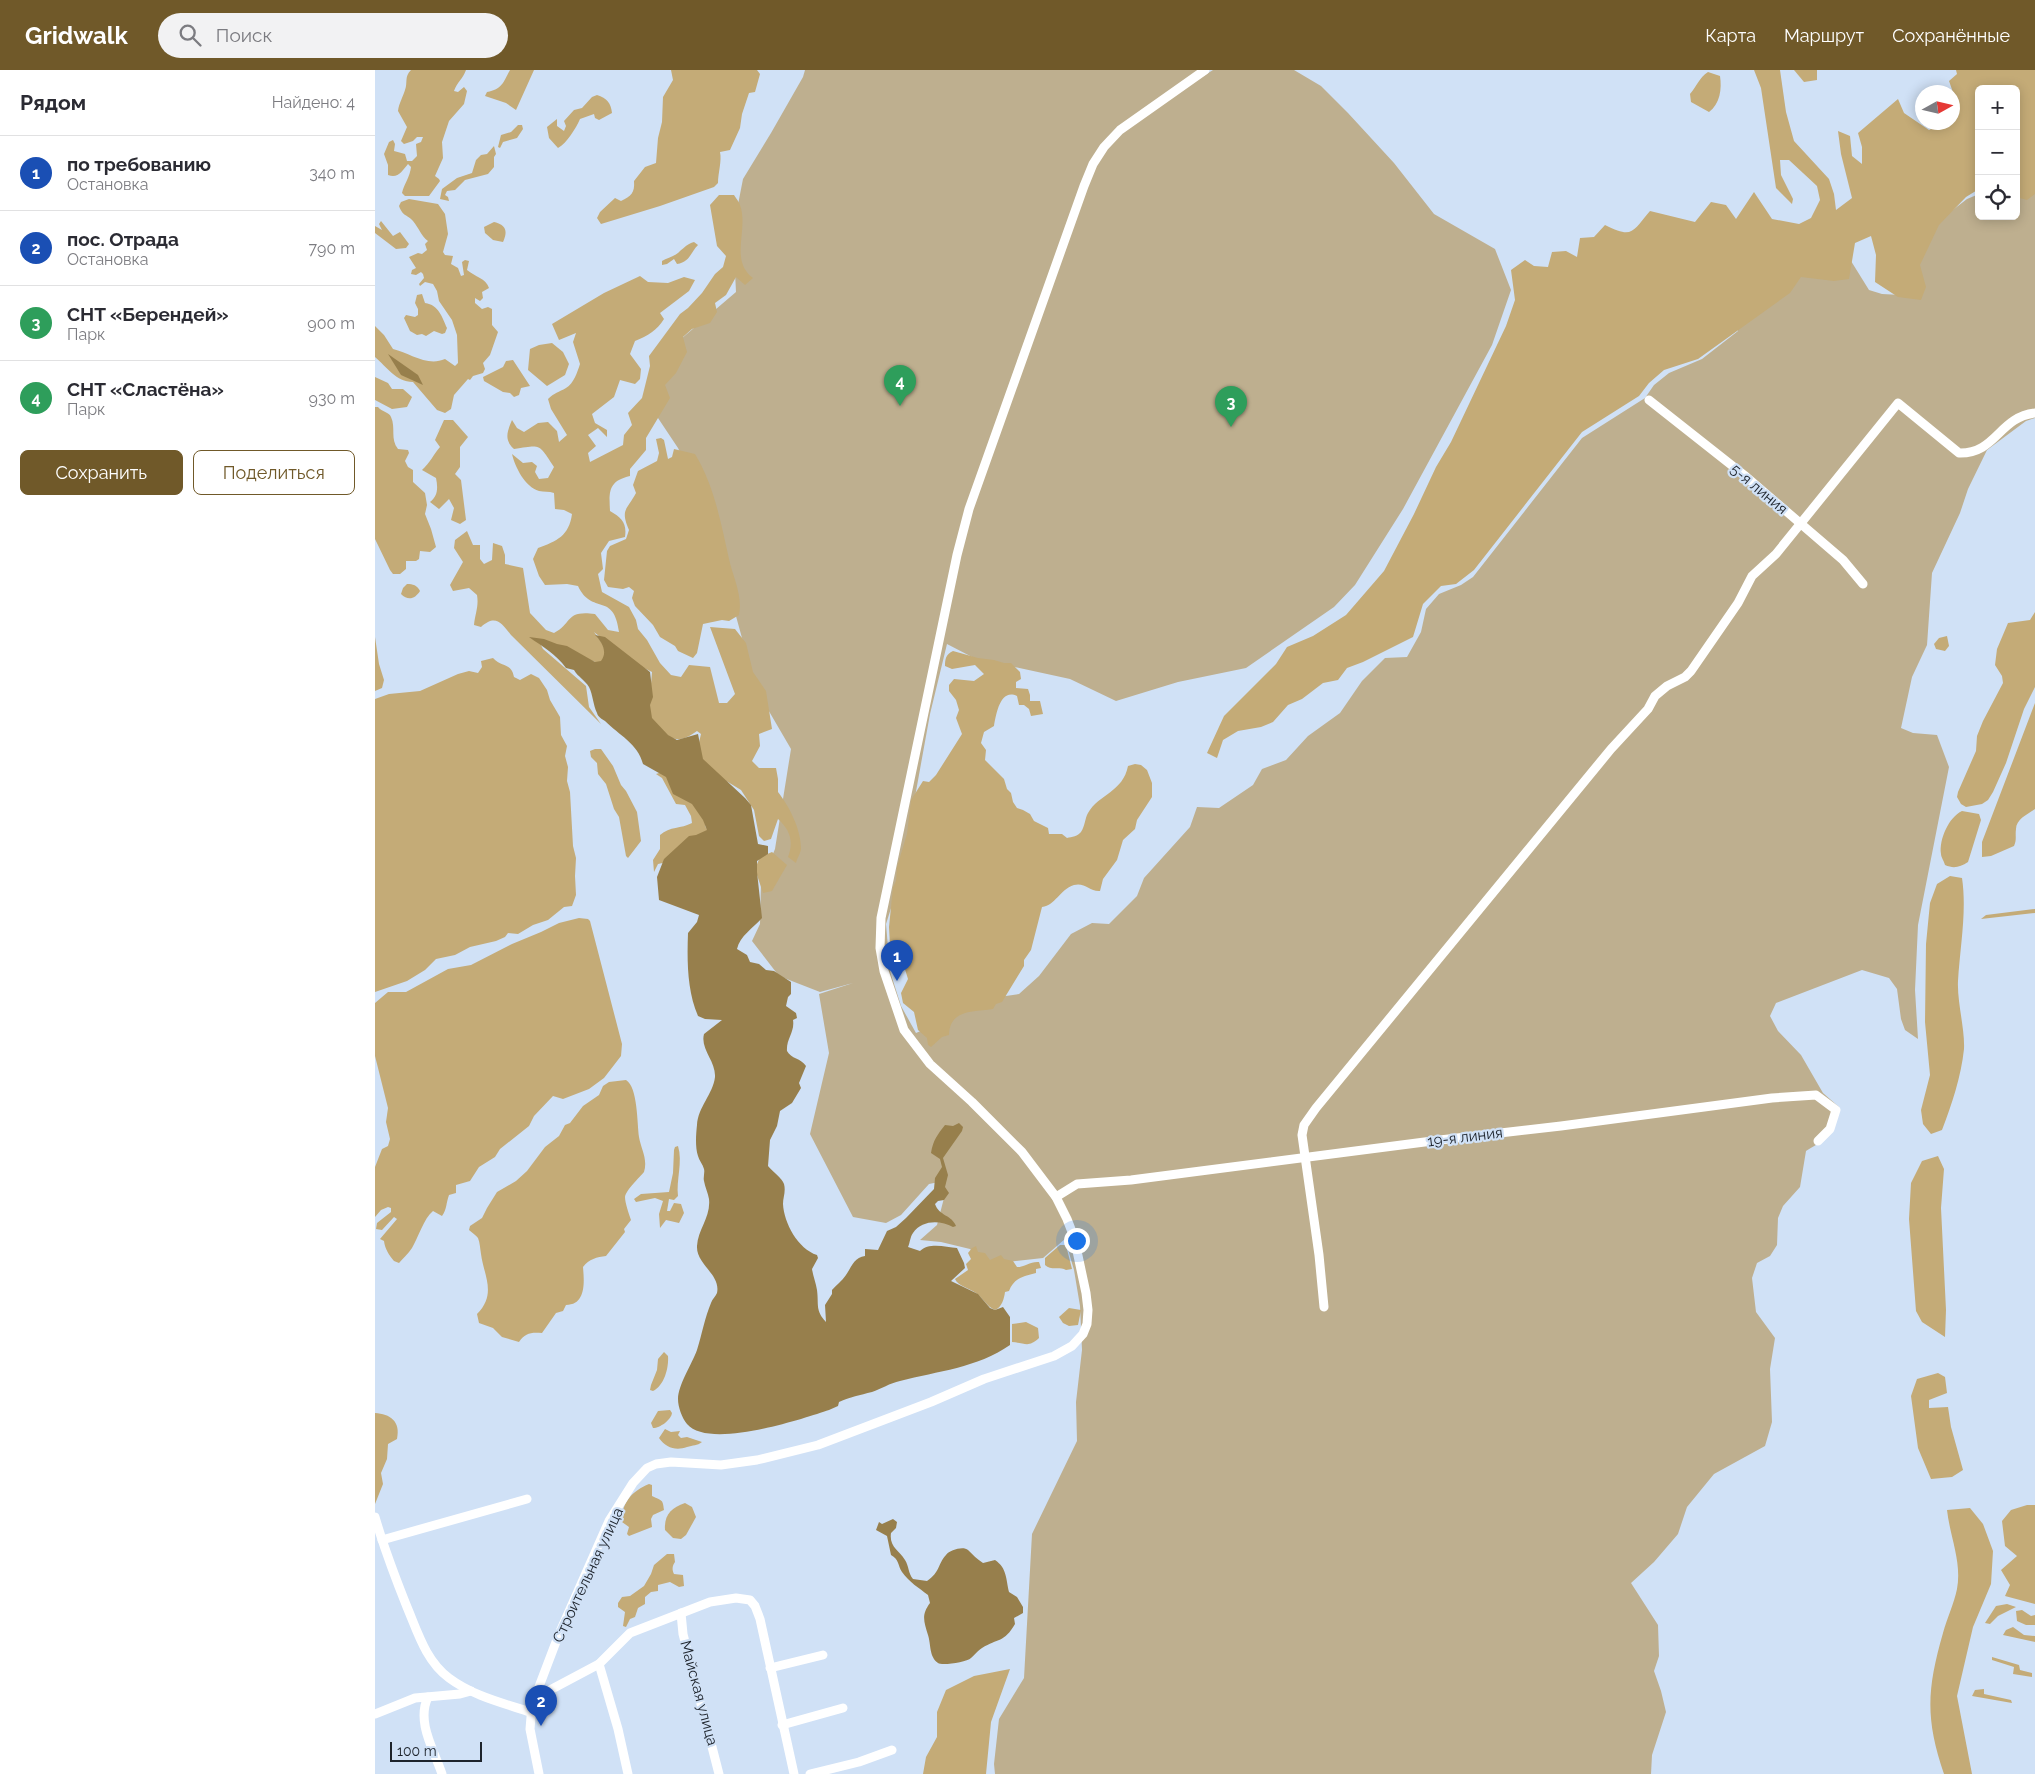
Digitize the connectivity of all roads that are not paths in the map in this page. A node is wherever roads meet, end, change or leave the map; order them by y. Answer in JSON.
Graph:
{"nodes":[{"id":1,"x":1205,"y":70,"type":"edge"},
{"id":2,"x":1649,"y":400,"type":"dead end"},
{"id":3,"x":2035,"y":413,"type":"edge"},
{"id":4,"x":1799,"y":523,"type":"junction"},
{"id":5,"x":1863,"y":584,"type":"dead end"},
{"id":6,"x":1818,"y":1141,"type":"dead end"},
{"id":7,"x":1306,"y":1158,"type":"junction"},
{"id":8,"x":1056,"y":1197,"type":"junction"},
{"id":9,"x":1324,"y":1307,"type":"dead end"},
{"id":10,"x":527,"y":1499,"type":"dead end"},
{"id":11,"x":375,"y":1517,"type":"edge"},
{"id":12,"x":382,"y":1540,"type":"junction"},
{"id":13,"x":681,"y":1612,"type":"junction"},
{"id":14,"x":823,"y":1655,"type":"dead end"},
{"id":15,"x":599,"y":1664,"type":"junction"},
{"id":16,"x":769,"y":1668,"type":"junction"},
{"id":17,"x":471,"y":1690,"type":"junction"},
{"id":18,"x":428,"y":1697,"type":"junction"},
{"id":19,"x":535,"y":1698,"type":"junction"},
{"id":20,"x":843,"y":1708,"type":"dead end"},
{"id":21,"x":531,"y":1712,"type":"junction"},
{"id":22,"x":375,"y":1714,"type":"edge"},
{"id":23,"x":782,"y":1725,"type":"junction"},
{"id":24,"x":893,"y":1750,"type":"dead end"},
{"id":25,"x":442,"y":1774,"type":"edge"},
{"id":26,"x":539,"y":1774,"type":"edge"},
{"id":27,"x":628,"y":1774,"type":"edge"},
{"id":28,"x":719,"y":1774,"type":"edge"},
{"id":29,"x":793,"y":1774,"type":"edge"},
{"id":30,"x":810,"y":1774,"type":"edge"}],
"edges":[{"from":1,"to":8,"type":"street","name":"Строительная улица"},
{"from":2,"to":4,"type":"street","name":"5-я линия"},
{"from":3,"to":4,"type":"street"},
{"from":4,"to":5,"type":"street","name":"5-я линия"},
{"from":4,"to":7,"type":"street"},
{"from":6,"to":7,"type":"street","name":"19-я линия"},
{"from":7,"to":8,"type":"street","name":"19-я линия"},
{"from":7,"to":9,"type":"street"},
{"from":8,"to":19,"type":"street","name":"Строительная улица"},
{"from":10,"to":12,"type":"street"},
{"from":11,"to":12,"type":"street"},
{"from":12,"to":17,"type":"street"},
{"from":13,"to":15,"type":"street"},
{"from":13,"to":16,"type":"street"},
{"from":13,"to":28,"type":"street","name":"Майская улица"},
{"from":14,"to":16,"type":"street"},
{"from":15,"to":19,"type":"street"},
{"from":15,"to":27,"type":"street"},
{"from":16,"to":23,"type":"street"},
{"from":17,"to":18,"type":"street"},
{"from":17,"to":21,"type":"street"},
{"from":18,"to":22,"type":"street"},
{"from":18,"to":25,"type":"street"},
{"from":19,"to":21,"type":"street","name":"Строительная улица"},
{"from":20,"to":23,"type":"street"},
{"from":21,"to":26,"type":"street","name":"Строительная улица"},
{"from":23,"to":29,"type":"street"},
{"from":24,"to":30,"type":"street"}]}
